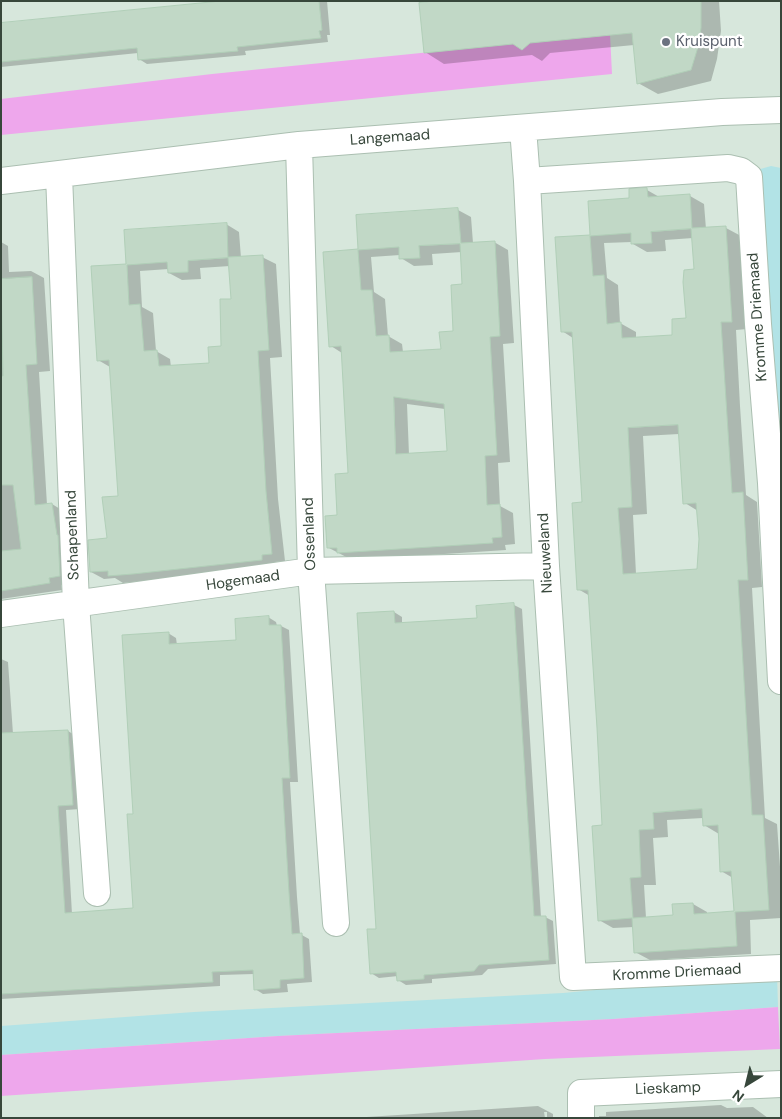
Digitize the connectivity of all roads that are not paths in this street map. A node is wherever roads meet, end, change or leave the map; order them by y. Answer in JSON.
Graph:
{"nodes":[{"id":1,"x":781,"y":110,"type":"edge"},
{"id":2,"x":523,"y":128,"type":"junction"},
{"id":3,"x":299,"y":145,"type":"junction"},
{"id":4,"x":59,"y":175,"type":"junction"},
{"id":5,"x":1,"y":181,"type":"edge"},
{"id":6,"x":528,"y":181,"type":"junction"},
{"id":7,"x":546,"y":566,"type":"junction"},
{"id":8,"x":311,"y":571,"type":"junction"},
{"id":9,"x":76,"y":604,"type":"junction"},
{"id":10,"x":1,"y":614,"type":"edge"},
{"id":11,"x":781,"y":681,"type":"edge"},
{"id":12,"x":97,"y":894,"type":"dead end"},
{"id":13,"x":336,"y":923,"type":"dead end"},
{"id":14,"x":781,"y":968,"type":"edge"},
{"id":15,"x":573,"y":978,"type":"joint"},
{"id":16,"x":781,"y":1084,"type":"edge"},
{"id":17,"x":581,"y":1118,"type":"edge"}],
"edges":[{"from":1,"to":2,"type":"street","name":"Langemaad"},
{"from":2,"to":3,"type":"street","name":"Langemaad"},
{"from":2,"to":6,"type":"street","name":"Nieuweland"},
{"from":3,"to":4,"type":"street","name":"Langemaad"},
{"from":3,"to":8,"type":"street","name":"Ossenland"},
{"from":4,"to":5,"type":"street","name":"Langemaad"},
{"from":4,"to":9,"type":"street","name":"Schapenland"},
{"from":6,"to":7,"type":"street","name":"Nieuweland"},
{"from":6,"to":11,"type":"street","name":"Kromme Driemaad"},
{"from":7,"to":8,"type":"street","name":"Hogemaad"},
{"from":7,"to":15,"type":"street","name":"Nieuweland"},
{"from":8,"to":9,"type":"street","name":"Hogemaad"},
{"from":8,"to":13,"type":"street","name":"Ossenland"},
{"from":9,"to":10,"type":"street","name":"Hogemaad"},
{"from":9,"to":12,"type":"street","name":"Schapenland"},
{"from":14,"to":15,"type":"street","name":"Kromme Driemaad"},
{"from":16,"to":17,"type":"street","name":"Lieskamp"}]}
